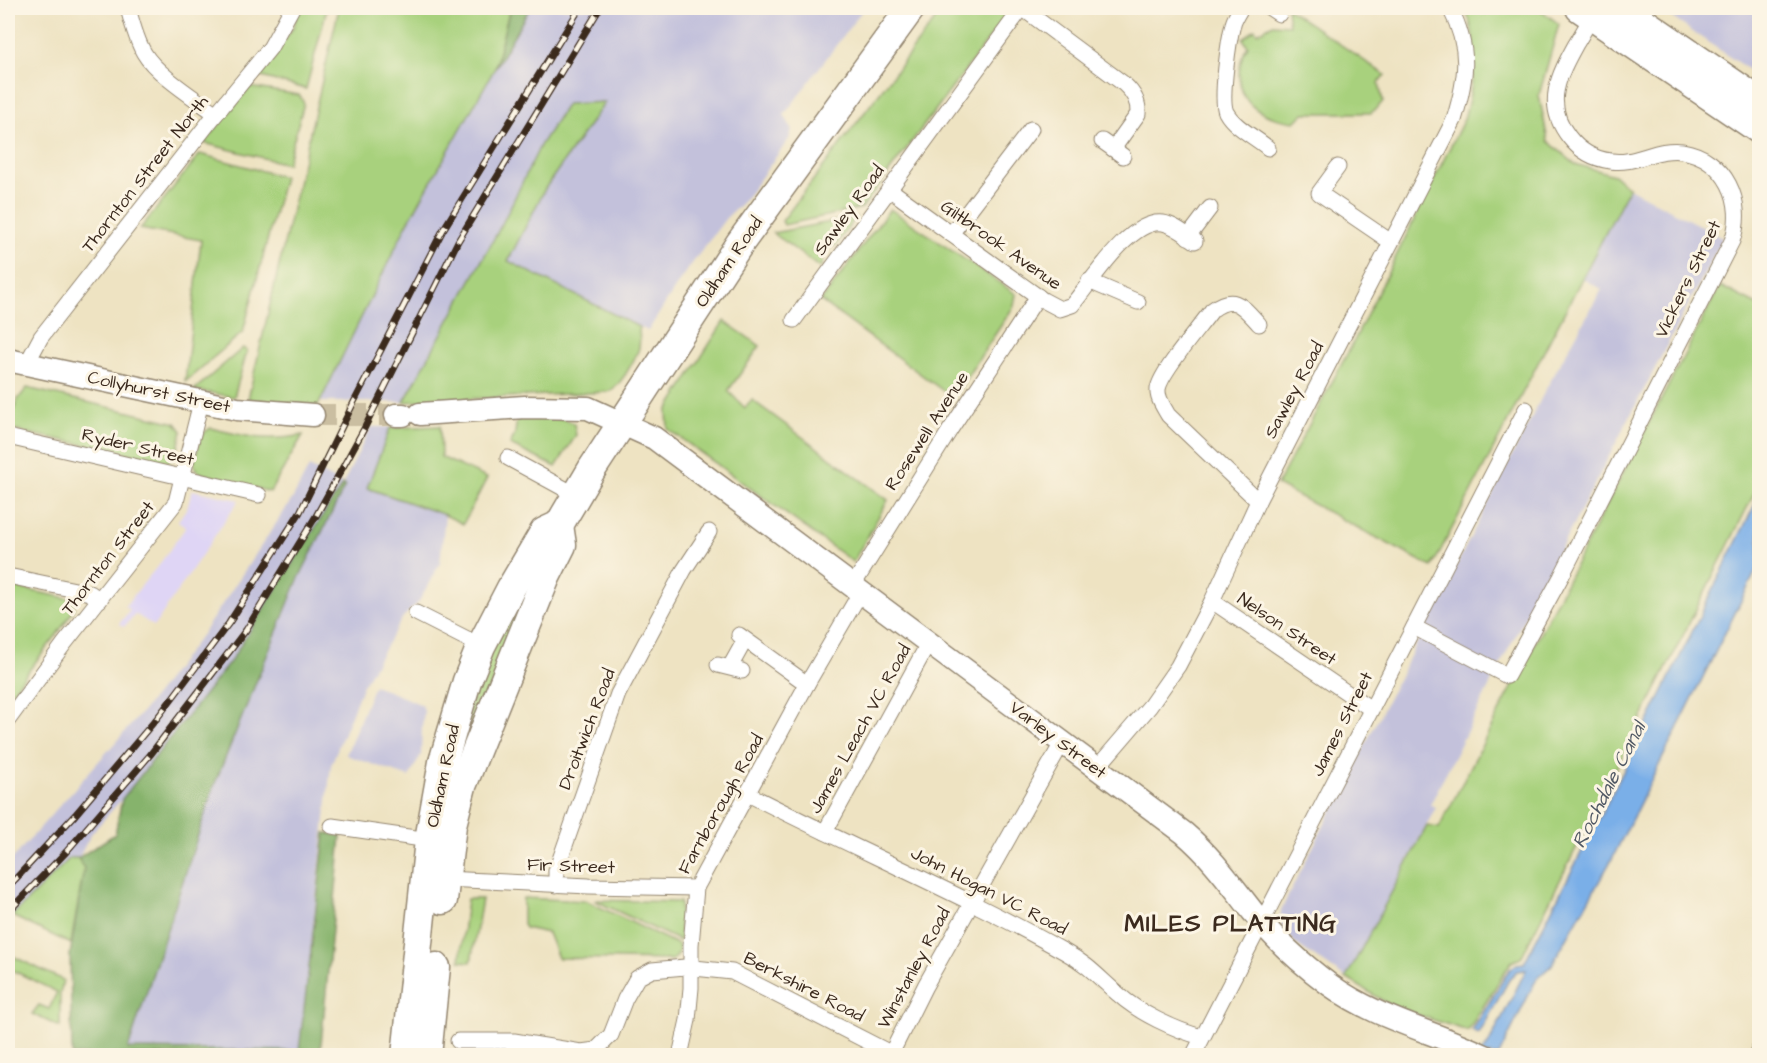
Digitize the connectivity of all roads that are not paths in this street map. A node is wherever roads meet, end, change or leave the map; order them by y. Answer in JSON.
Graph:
{"nodes":[{"id":1,"x":128,"y":8,"type":"edge"},
{"id":2,"x":292,"y":8,"type":"edge"},
{"id":3,"x":911,"y":8,"type":"edge"},
{"id":4,"x":1022,"y":8,"type":"edge"},
{"id":5,"x":1241,"y":8,"type":"edge"},
{"id":6,"x":1450,"y":8,"type":"edge"},
{"id":7,"x":1623,"y":8,"type":"edge"},
{"id":8,"x":1590,"y":10,"type":"edge"},
{"id":9,"x":1760,"y":102,"type":"edge"},
{"id":10,"x":216,"y":114,"type":"junction"},
{"id":11,"x":1031,"y":129,"type":"dead end"},
{"id":12,"x":1760,"y":130,"type":"edge"},
{"id":13,"x":1268,"y":147,"type":"dead end"},
{"id":14,"x":1113,"y":149,"type":"dead end"},
{"id":15,"x":1338,"y":167,"type":"dead end"},
{"id":16,"x":889,"y":189,"type":"junction"},
{"id":17,"x":1210,"y":207,"type":"dead end"},
{"id":18,"x":951,"y":234,"type":"junction"},
{"id":19,"x":1390,"y":242,"type":"junction"},
{"id":20,"x":1089,"y":281,"type":"junction"},
{"id":21,"x":1038,"y":296,"type":"junction"},
{"id":22,"x":1138,"y":302,"type":"dead end"},
{"id":23,"x":794,"y":320,"type":"dead end"},
{"id":24,"x":1259,"y":324,"type":"dead end"},
{"id":25,"x":13,"y":363,"type":"edge"},
{"id":26,"x":201,"y":402,"type":"junction"},
{"id":27,"x":1526,"y":409,"type":"dead end"},
{"id":28,"x":313,"y":414,"type":"tunnel mouth"},
{"id":29,"x":406,"y":415,"type":"tunnel mouth"},
{"id":30,"x":622,"y":424,"type":"junction"},
{"id":31,"x":8,"y":437,"type":"edge"},
{"id":32,"x":508,"y":458,"type":"dead end"},
{"id":33,"x":183,"y":477,"type":"junction"},
{"id":34,"x":259,"y":495,"type":"dead end"},
{"id":35,"x":576,"y":495,"type":"junction"},
{"id":36,"x":1258,"y":501,"type":"junction"},
{"id":37,"x":559,"y":525,"type":"junction"},
{"id":38,"x":709,"y":532,"type":"dead end"},
{"id":39,"x":8,"y":576,"type":"edge"},
{"id":40,"x":856,"y":589,"type":"junction"},
{"id":41,"x":100,"y":600,"type":"junction"},
{"id":42,"x":1212,"y":601,"type":"junction"},
{"id":43,"x":416,"y":613,"type":"dead end"},
{"id":44,"x":1414,"y":627,"type":"junction"},
{"id":45,"x":928,"y":644,"type":"junction"},
{"id":46,"x":481,"y":646,"type":"junction"},
{"id":47,"x":730,"y":668,"type":"dead end"},
{"id":48,"x":807,"y":684,"type":"junction"},
{"id":49,"x":1371,"y":709,"type":"junction"},
{"id":50,"x":8,"y":720,"type":"edge"},
{"id":51,"x":1062,"y":743,"type":"junction"},
{"id":52,"x":1096,"y":769,"type":"junction"},
{"id":53,"x":748,"y":794,"type":"junction"},
{"id":54,"x":332,"y":826,"type":"dead end"},
{"id":55,"x":825,"y":832,"type":"junction"},
{"id":56,"x":429,"y":840,"type":"junction"},
{"id":57,"x":445,"y":879,"type":"junction"},
{"id":58,"x":556,"y":885,"type":"junction"},
{"id":59,"x":696,"y":888,"type":"junction"},
{"id":60,"x":972,"y":902,"type":"junction"},
{"id":61,"x":1262,"y":923,"type":"junction"},
{"id":62,"x":691,"y":967,"type":"junction"},
{"id":63,"x":1202,"y":1037,"type":"junction"},
{"id":64,"x":458,"y":1041,"type":"dead end"},
{"id":65,"x":1760,"y":1048,"type":"edge"},
{"id":66,"x":1478,"y":1052,"type":"edge"},
{"id":67,"x":892,"y":1055,"type":"edge"},
{"id":68,"x":406,"y":1056,"type":"edge"},
{"id":69,"x":427,"y":1056,"type":"edge"},
{"id":70,"x":680,"y":1056,"type":"edge"},
{"id":71,"x":1192,"y":1056,"type":"edge"},
{"id":72,"x":1756,"y":1056,"type":"edge"}],
"edges":[{"from":1,"to":10,"type":"street"},
{"from":2,"to":10,"type":"street","name":"Thornton Street North"},
{"from":3,"to":30,"type":"highway","name":"Oldham Road"},
{"from":4,"to":14,"type":"street"},
{"from":4,"to":16,"type":"street","name":"Sawley Road"},
{"from":5,"to":13,"type":"street"},
{"from":6,"to":19,"type":"street","name":"Sawley Road"},
{"from":7,"to":9,"type":"highway"},
{"from":8,"to":12,"type":"highway"},
{"from":8,"to":44,"type":"street","name":"Vickers Street"},
{"from":10,"to":25,"type":"street","name":"Thornton Street North"},
{"from":11,"to":18,"type":"street"},
{"from":15,"to":19,"type":"street"},
{"from":16,"to":18,"type":"street","name":"Giltbrook Avenue"},
{"from":16,"to":23,"type":"street","name":"Sawley Road"},
{"from":17,"to":20,"type":"street","name":"Giltbrook Avenue"},
{"from":18,"to":21,"type":"street","name":"Giltbrook Avenue"},
{"from":19,"to":36,"type":"street","name":"Sawley Road"},
{"from":20,"to":21,"type":"street","name":"Giltbrook Avenue"},
{"from":20,"to":22,"type":"street"},
{"from":21,"to":40,"type":"street","name":"Rosewell Avenue"},
{"from":24,"to":36,"type":"street"},
{"from":25,"to":26,"type":"street","name":"Collyhurst Street"},
{"from":26,"to":28,"type":"street","name":"Collyhurst Street"},
{"from":26,"to":33,"type":"street","name":"Thornton Street"},
{"from":27,"to":44,"type":"street","name":"James Street"},
{"from":29,"to":30,"type":"street"},
{"from":30,"to":35,"type":"highway","name":"Oldham Road"},
{"from":30,"to":40,"type":"street","name":"Varley Street"},
{"from":31,"to":33,"type":"street","name":"Ryder Street"},
{"from":32,"to":35,"type":"street"},
{"from":33,"to":34,"type":"street","name":"Ryder Street"},
{"from":33,"to":41,"type":"street","name":"Thornton Street"},
{"from":35,"to":37,"type":"highway","name":"Oldham Road"},
{"from":36,"to":42,"type":"street","name":"Sawley Road"},
{"from":37,"to":46,"type":"highway","name":"Oldham Road"},
{"from":37,"to":57,"type":"highway","name":"Oldham Road"},
{"from":38,"to":58,"type":"street","name":"Droitwich Road"},
{"from":39,"to":41,"type":"street"},
{"from":40,"to":45,"type":"street","name":"Varley Street"},
{"from":40,"to":48,"type":"street","name":"Farnborough Road"},
{"from":41,"to":50,"type":"street","name":"Thornton Street"},
{"from":42,"to":49,"type":"street","name":"Nelson Street"},
{"from":42,"to":52,"type":"street","name":"Sawley Road"},
{"from":43,"to":46,"type":"street"},
{"from":44,"to":49,"type":"street","name":"James Street"},
{"from":45,"to":51,"type":"street","name":"Varley Street"},
{"from":45,"to":55,"type":"street","name":"James Leach VC Road"},
{"from":46,"to":56,"type":"highway","name":"Oldham Road"},
{"from":47,"to":48,"type":"street"},
{"from":48,"to":53,"type":"street","name":"Farnborough Road"},
{"from":49,"to":61,"type":"street","name":"James Street"},
{"from":51,"to":52,"type":"street","name":"Varley Street"},
{"from":51,"to":60,"type":"street","name":"Winstanley Road"},
{"from":52,"to":61,"type":"street","name":"Varley Street"},
{"from":53,"to":55,"type":"street","name":"John Hogan VC Road"},
{"from":53,"to":59,"type":"street","name":"Farnborough Road"},
{"from":54,"to":56,"type":"street"},
{"from":55,"to":60,"type":"street","name":"John Hogan VC Road"},
{"from":56,"to":68,"type":"highway","name":"Oldham Road"},
{"from":57,"to":58,"type":"street","name":"Fir Street"},
{"from":57,"to":69,"type":"highway","name":"Oldham Road"},
{"from":58,"to":59,"type":"street","name":"Fir Street"},
{"from":59,"to":62,"type":"street","name":"Farnborough Road"},
{"from":60,"to":63,"type":"street","name":"John Hogan VC Road"},
{"from":60,"to":67,"type":"street","name":"Winstanley Road"},
{"from":61,"to":63,"type":"street","name":"James Street"},
{"from":61,"to":66,"type":"street","name":"Varley Street"},
{"from":62,"to":64,"type":"street","name":"Berkshire Road"},
{"from":62,"to":67,"type":"street","name":"Berkshire Road"},
{"from":62,"to":70,"type":"street","name":"Farnborough Road"},
{"from":63,"to":71,"type":"street","name":"James Street"},
{"from":65,"to":72,"type":"street"}]}
